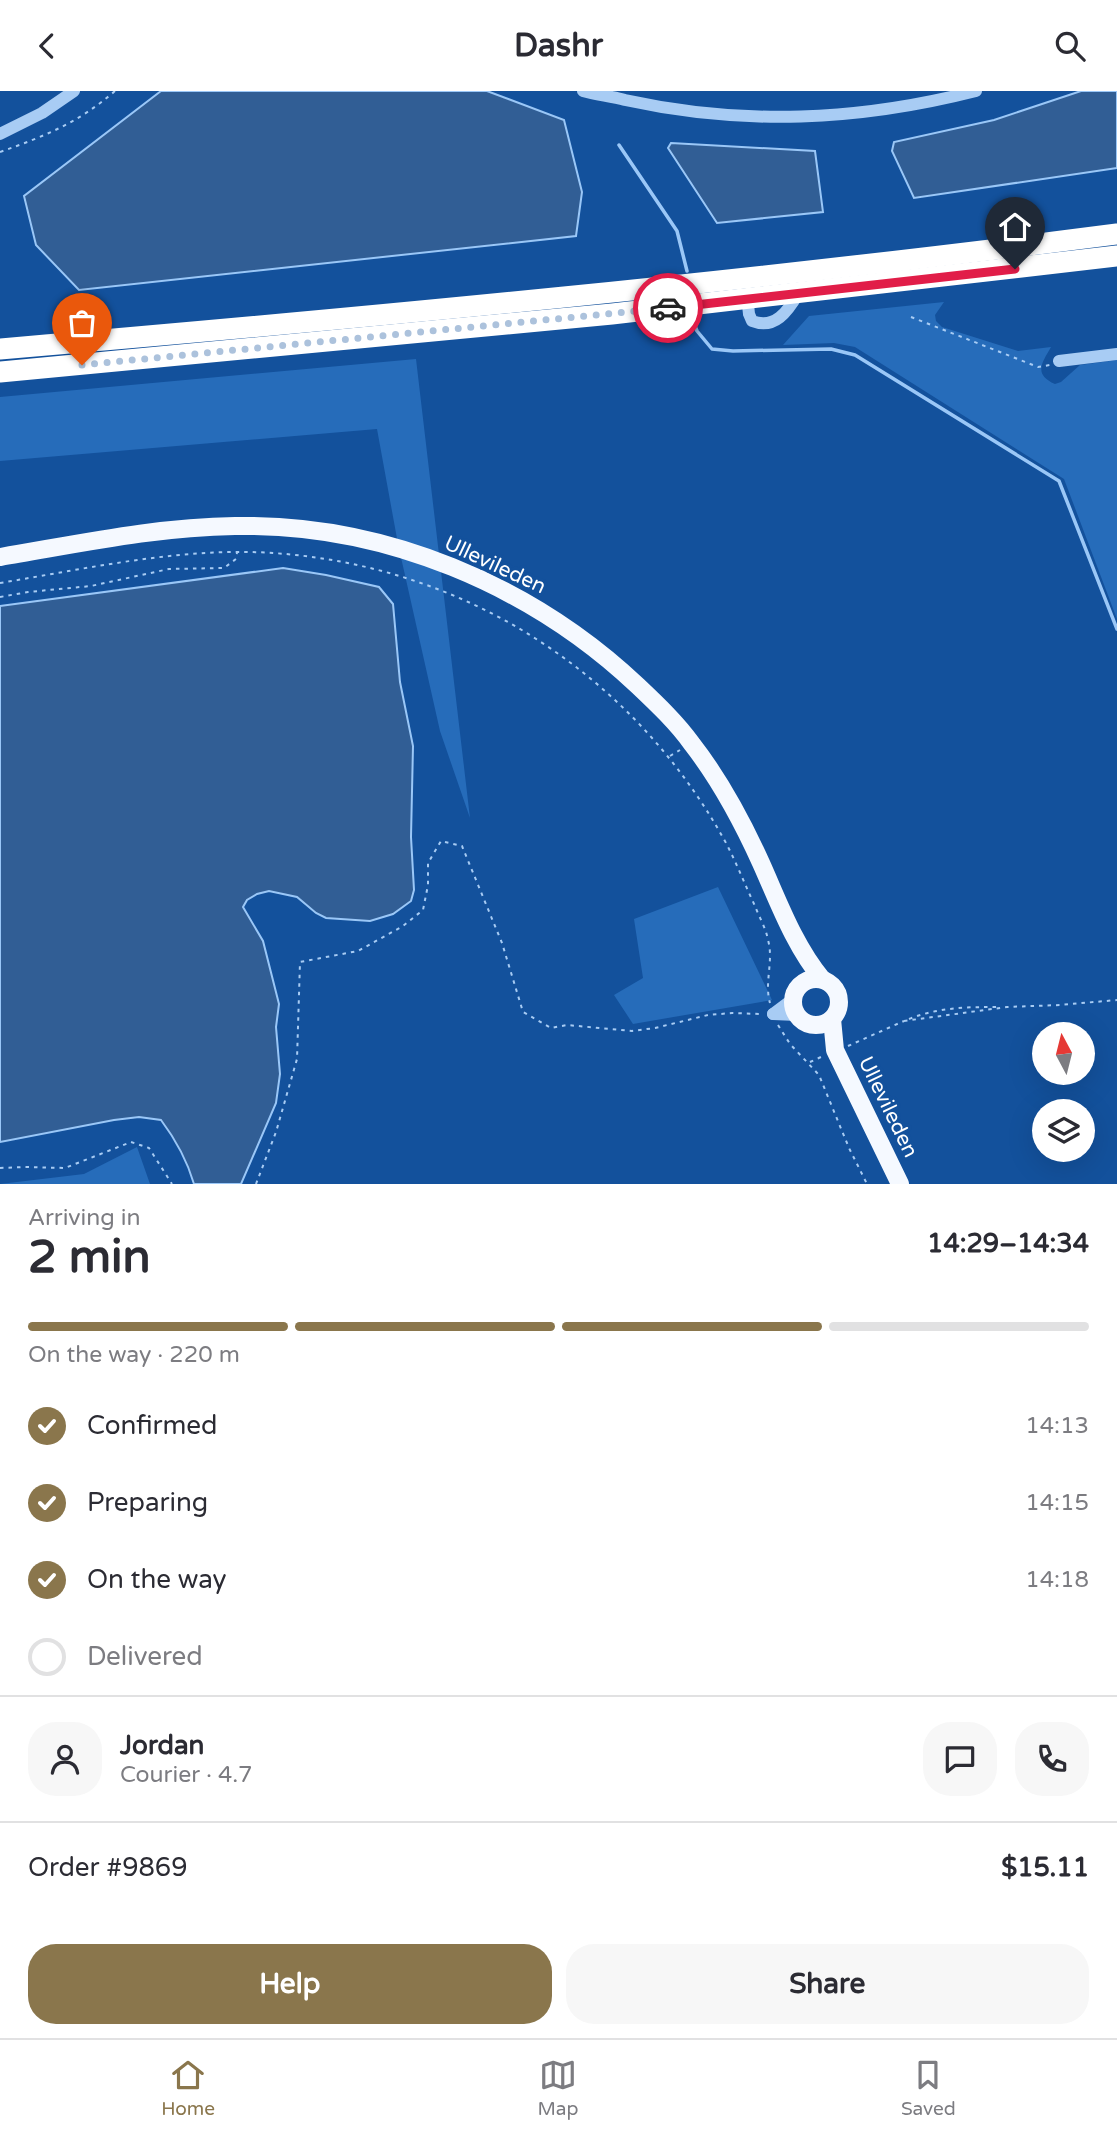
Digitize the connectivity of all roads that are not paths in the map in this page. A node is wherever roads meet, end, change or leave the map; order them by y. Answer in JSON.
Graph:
{"nodes":[{"id":1,"x":74,"y":91,"type":"edge"},
{"id":2,"x":583,"y":91,"type":"edge"},
{"id":3,"x":968,"y":92,"type":"edge"},
{"id":4,"x":621,"y":95,"type":"edge"},
{"id":5,"x":0,"y":134,"type":"edge"},
{"id":6,"x":1117,"y":234,"type":"edge"},
{"id":7,"x":1117,"y":257,"type":"edge"},
{"id":8,"x":746,"y":277,"type":"junction"},
{"id":9,"x":747,"y":299,"type":"junction"},
{"id":10,"x":0,"y":349,"type":"edge"},
{"id":11,"x":1117,"y":354,"type":"edge"},
{"id":12,"x":1059,"y":361,"type":"road end"},
{"id":13,"x":0,"y":372,"type":"edge"},
{"id":14,"x":0,"y":557,"type":"edge"},
{"id":15,"x":801,"y":951,"type":"junction"},
{"id":16,"x":822,"y":979,"type":"junction"},
{"id":17,"x":803,"y":982,"type":"junction"},
{"id":18,"x":795,"y":1007,"type":"junction"},
{"id":19,"x":774,"y":1015,"type":"road end"},
{"id":20,"x":832,"y":1019,"type":"junction"},
{"id":21,"x":814,"y":1025,"type":"junction"},
{"id":22,"x":835,"y":1051,"type":"junction"},
{"id":23,"x":900,"y":1184,"type":"edge"}],
"edges":[{"from":1,"to":5,"type":"street"},
{"from":2,"to":4,"type":"street"},
{"from":3,"to":4,"type":"street"},
{"from":6,"to":8,"type":"highway"},
{"from":7,"to":9,"type":"highway"},
{"from":8,"to":9,"type":"street"},
{"from":8,"to":10,"type":"highway"},
{"from":9,"to":13,"type":"highway"},
{"from":11,"to":12,"type":"street"},
{"from":14,"to":15,"type":"main road","name":"Ullevileden"},
{"from":15,"to":16,"type":"main road","name":"Ullevileden"},
{"from":15,"to":17,"type":"main road","name":"Ullevileden"},
{"from":16,"to":17,"type":"main road"},
{"from":16,"to":20,"type":"main road"},
{"from":17,"to":18,"type":"main road"},
{"from":18,"to":19,"type":"street"},
{"from":18,"to":21,"type":"main road"},
{"from":20,"to":21,"type":"main road"},
{"from":20,"to":22,"type":"main road","name":"Ullevileden"},
{"from":21,"to":22,"type":"main road","name":"Ullevileden"},
{"from":22,"to":23,"type":"main road","name":"Ullevileden"}]}
